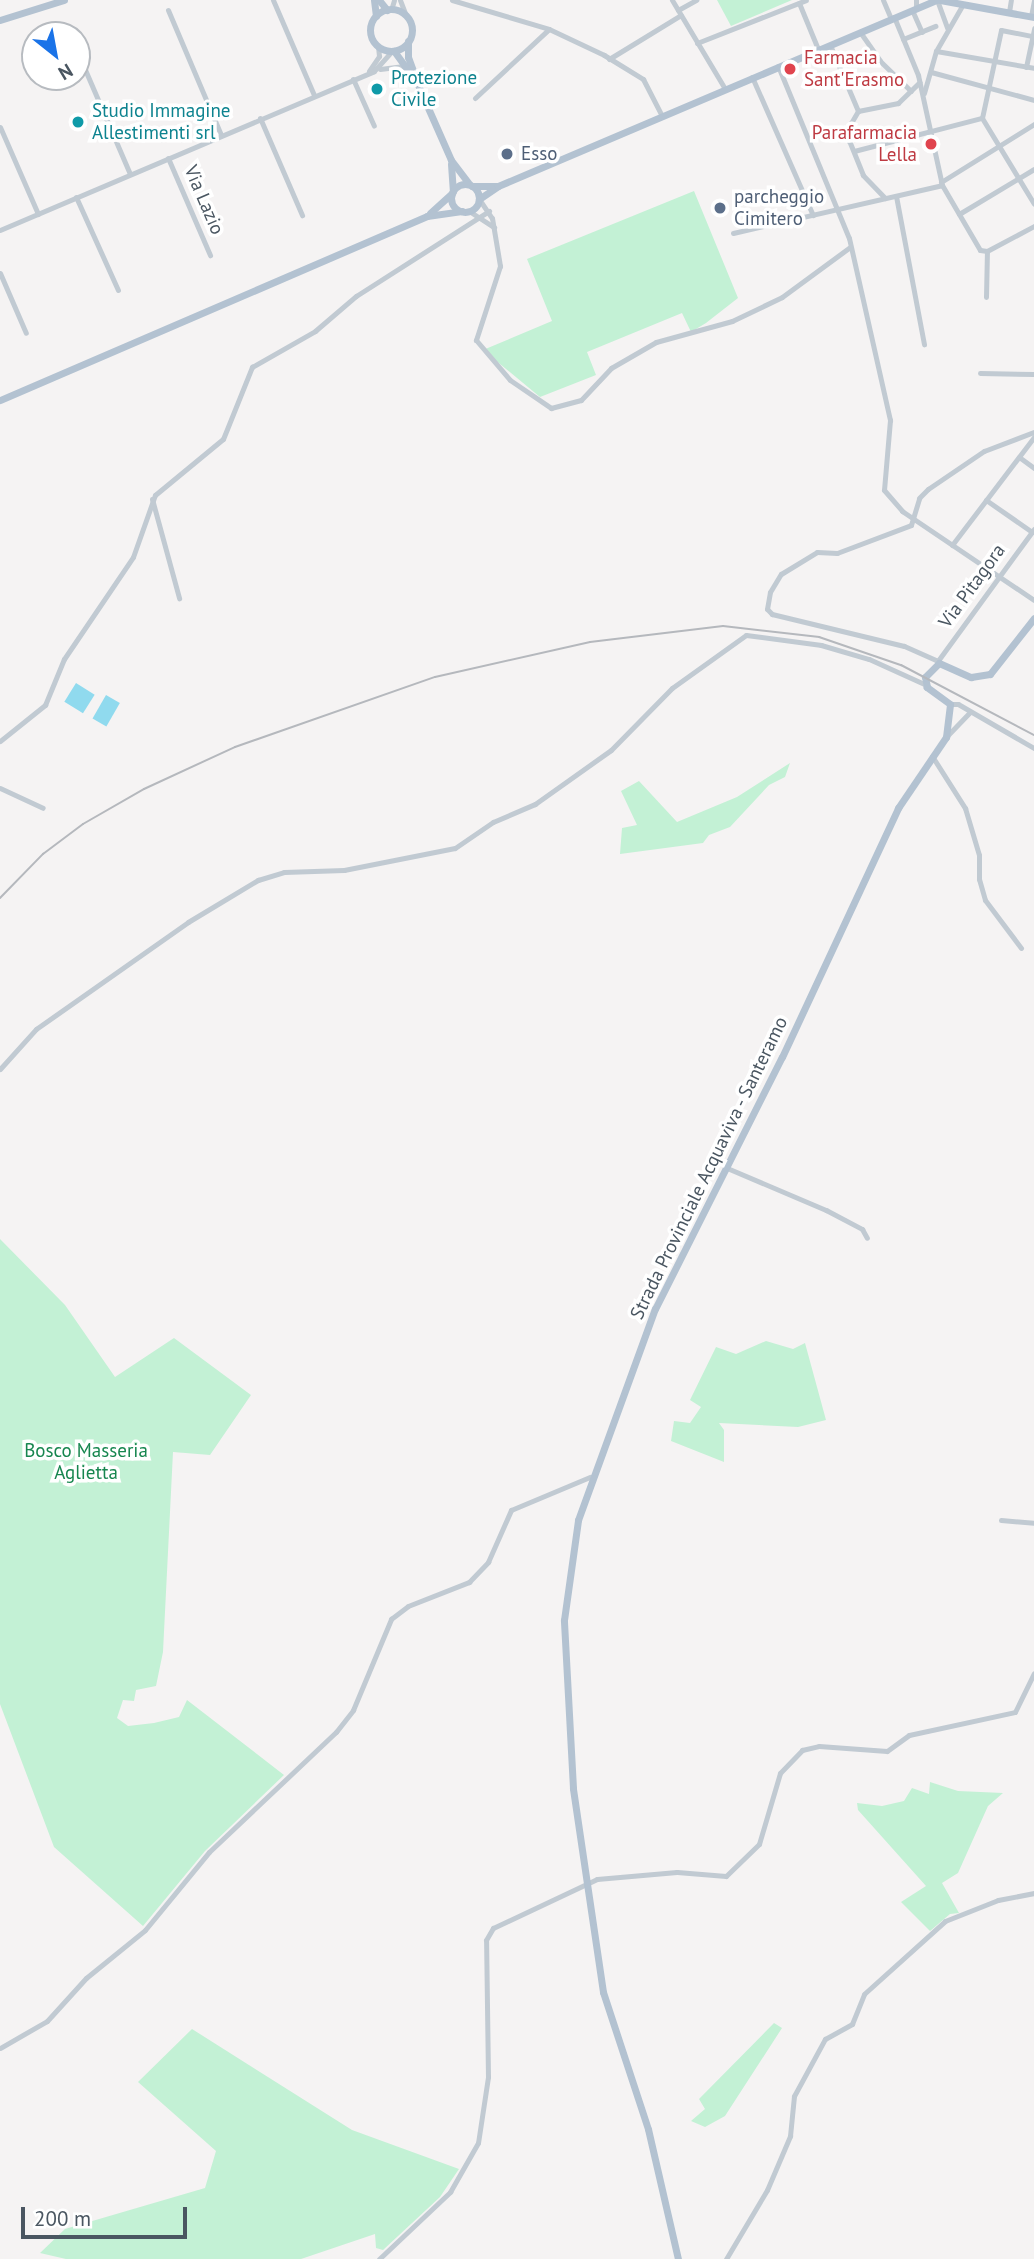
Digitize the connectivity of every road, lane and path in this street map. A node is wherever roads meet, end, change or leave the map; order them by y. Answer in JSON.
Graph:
{"nodes":[{"id":1,"x":64,"y":0,"type":"edge"},
{"id":2,"x":272,"y":0,"type":"edge"},
{"id":3,"x":374,"y":0,"type":"edge"},
{"id":4,"x":379,"y":0,"type":"edge"},
{"id":5,"x":394,"y":0,"type":"edge"},
{"id":6,"x":400,"y":0,"type":"edge"},
{"id":7,"x":452,"y":0,"type":"edge"},
{"id":8,"x":672,"y":0,"type":"edge"},
{"id":9,"x":696,"y":0,"type":"edge"},
{"id":10,"x":806,"y":0,"type":"edge"},
{"id":11,"x":883,"y":0,"type":"edge"},
{"id":12,"x":938,"y":0,"type":"edge"},
{"id":13,"x":1011,"y":0,"type":"edge"},
{"id":14,"x":1034,"y":0,"type":"edge"},
{"id":15,"x":963,"y":2,"type":"edge"},
{"id":16,"x":799,"y":3,"type":"junction"},
{"id":17,"x":986,"y":4,"type":"edge"},
{"id":18,"x":915,"y":6,"type":"edge"},
{"id":19,"x":168,"y":10,"type":"dead end"},
{"id":20,"x":389,"y":10,"type":"junction"},
{"id":21,"x":1009,"y":12,"type":"junction"},
{"id":22,"x":679,"y":13,"type":"junction"},
{"id":23,"x":376,"y":16,"type":"junction"},
{"id":24,"x":406,"y":16,"type":"junction"},
{"id":25,"x":1032,"y":16,"type":"edge"},
{"id":26,"x":892,"y":18,"type":"junction"},
{"id":27,"x":0,"y":20,"type":"edge"},
{"id":28,"x":935,"y":26,"type":"dead end"},
{"id":29,"x":947,"y":28,"type":"junction"},
{"id":30,"x":1034,"y":28,"type":"edge"},
{"id":31,"x":549,"y":29,"type":"junction"},
{"id":32,"x":859,"y":32,"type":"junction"},
{"id":33,"x":922,"y":32,"type":"junction"},
{"id":34,"x":1032,"y":36,"type":"edge"},
{"id":35,"x":903,"y":38,"type":"junction"},
{"id":36,"x":408,"y":41,"type":"junction"},
{"id":37,"x":697,"y":43,"type":"junction"},
{"id":38,"x":830,"y":44,"type":"junction"},
{"id":39,"x":378,"y":47,"type":"junction"},
{"id":40,"x":818,"y":49,"type":"junction"},
{"id":41,"x":393,"y":51,"type":"junction"},
{"id":42,"x":936,"y":51,"type":"junction"},
{"id":43,"x":609,"y":59,"type":"junction"},
{"id":44,"x":994,"y":61,"type":"junction"},
{"id":45,"x":778,"y":66,"type":"junction"},
{"id":46,"x":1026,"y":67,"type":"junction"},
{"id":47,"x":407,"y":68,"type":"junction"},
{"id":48,"x":1034,"y":68,"type":"edge"},
{"id":49,"x":374,"y":71,"type":"junction"},
{"id":50,"x":931,"y":72,"type":"junction"},
{"id":51,"x":363,"y":75,"type":"junction"},
{"id":52,"x":752,"y":77,"type":"junction"},
{"id":53,"x":353,"y":79,"type":"junction"},
{"id":54,"x":920,"y":82,"type":"junction"},
{"id":55,"x":91,"y":83,"type":"edge"},
{"id":56,"x":989,"y":88,"type":"junction"},
{"id":57,"x":725,"y":89,"type":"junction"},
{"id":58,"x":911,"y":90,"type":"junction"},
{"id":59,"x":421,"y":92,"type":"junction"},
{"id":60,"x":314,"y":95,"type":"junction"},
{"id":61,"x":924,"y":96,"type":"junction"},
{"id":62,"x":475,"y":98,"type":"dead end"},
{"id":63,"x":1034,"y":100,"type":"edge"},
{"id":64,"x":858,"y":111,"type":"junction"},
{"id":65,"x":662,"y":116,"type":"junction"},
{"id":66,"x":260,"y":118,"type":"junction"},
{"id":67,"x":982,"y":118,"type":"junction"},
{"id":68,"x":1034,"y":124,"type":"edge"},
{"id":69,"x":0,"y":127,"type":"edge"},
{"id":70,"x":374,"y":127,"type":"dead end"},
{"id":71,"x":931,"y":130,"type":"junction"},
{"id":72,"x":221,"y":135,"type":"junction"},
{"id":73,"x":1000,"y":148,"type":"junction"},
{"id":74,"x":853,"y":151,"type":"junction"},
{"id":75,"x":168,"y":158,"type":"junction"},
{"id":76,"x":451,"y":160,"type":"junction"},
{"id":77,"x":1034,"y":169,"type":"edge"},
{"id":78,"x":130,"y":174,"type":"junction"},
{"id":79,"x":1018,"y":178,"type":"junction"},
{"id":80,"x":942,"y":184,"type":"junction"},
{"id":81,"x":470,"y":185,"type":"junction"},
{"id":82,"x":498,"y":186,"type":"junction"},
{"id":83,"x":452,"y":192,"type":"junction"},
{"id":84,"x":488,"y":192,"type":"junction"},
{"id":85,"x":896,"y":196,"type":"junction"},
{"id":86,"x":76,"y":197,"type":"junction"},
{"id":87,"x":885,"y":198,"type":"junction"},
{"id":88,"x":479,"y":200,"type":"junction"},
{"id":89,"x":1034,"y":204,"type":"edge"},
{"id":90,"x":488,"y":208,"type":"junction"},
{"id":91,"x":839,"y":209,"type":"junction"},
{"id":92,"x":465,"y":211,"type":"junction"},
{"id":93,"x":38,"y":214,"type":"junction"},
{"id":94,"x":959,"y":214,"type":"junction"},
{"id":95,"x":302,"y":215,"type":"dead end"},
{"id":96,"x":813,"y":215,"type":"junction"},
{"id":97,"x":427,"y":216,"type":"junction"},
{"id":98,"x":483,"y":217,"type":"junction"},
{"id":99,"x":1034,"y":226,"type":"edge"},
{"id":100,"x":494,"y":227,"type":"junction"},
{"id":101,"x":0,"y":230,"type":"edge"},
{"id":102,"x":733,"y":233,"type":"dead end"},
{"id":103,"x":850,"y":247,"type":"junction"},
{"id":104,"x":984,"y":251,"type":"junction"},
{"id":105,"x":210,"y":255,"type":"dead end"},
{"id":106,"x":0,"y":273,"type":"edge"},
{"id":107,"x":118,"y":290,"type":"dead end"},
{"id":108,"x":986,"y":297,"type":"dead end"},
{"id":109,"x":26,"y":332,"type":"dead end"},
{"id":110,"x":924,"y":344,"type":"dead end"},
{"id":111,"x":980,"y":373,"type":"dead end"},
{"id":112,"x":1034,"y":374,"type":"edge"},
{"id":113,"x":0,"y":400,"type":"edge"},
{"id":114,"x":1034,"y":435,"type":"edge"},
{"id":115,"x":1019,"y":457,"type":"junction"},
{"id":116,"x":1034,"y":468,"type":"edge"},
{"id":117,"x":152,"y":499,"type":"junction"},
{"id":118,"x":986,"y":500,"type":"junction"},
{"id":119,"x":916,"y":520,"type":"junction"},
{"id":120,"x":1033,"y":531,"type":"edge"},
{"id":121,"x":952,"y":545,"type":"junction"},
{"id":122,"x":998,"y":574,"type":"junction"},
{"id":123,"x":179,"y":598,"type":"dead end"},
{"id":124,"x":1034,"y":600,"type":"edge"},
{"id":125,"x":1034,"y":618,"type":"edge"},
{"id":126,"x":937,"y":662,"type":"junction"},
{"id":127,"x":924,"y":684,"type":"junction"},
{"id":128,"x":950,"y":704,"type":"junction"},
{"id":129,"x":970,"y":712,"type":"junction"},
{"id":130,"x":945,"y":738,"type":"junction"},
{"id":131,"x":0,"y":741,"type":"edge"},
{"id":132,"x":1034,"y":748,"type":"edge"},
{"id":133,"x":932,"y":756,"type":"junction"},
{"id":134,"x":0,"y":788,"type":"edge"},
{"id":135,"x":43,"y":808,"type":"dead end"},
{"id":136,"x":1021,"y":948,"type":"dead end"},
{"id":137,"x":0,"y":1069,"type":"edge"},
{"id":138,"x":727,"y":1167,"type":"junction"},
{"id":139,"x":867,"y":1238,"type":"dead end"},
{"id":140,"x":590,"y":1477,"type":"junction"},
{"id":141,"x":1001,"y":1520,"type":"dead end"},
{"id":142,"x":1034,"y":1523,"type":"edge"},
{"id":143,"x":1034,"y":1673,"type":"edge"},
{"id":144,"x":589,"y":1881,"type":"junction"},
{"id":145,"x":1034,"y":1893,"type":"edge"},
{"id":146,"x":0,"y":2048,"type":"edge"},
{"id":147,"x":379,"y":2259,"type":"edge"},
{"id":148,"x":678,"y":2259,"type":"edge"},
{"id":149,"x":726,"y":2259,"type":"edge"}],
"edges":[{"from":1,"to":27,"type":"main road"},
{"from":2,"to":60,"type":"street"},
{"from":3,"to":23,"type":"main road"},
{"from":4,"to":20,"type":"main road"},
{"from":5,"to":20,"type":"street"},
{"from":6,"to":24,"type":"street"},
{"from":7,"to":31,"type":"street"},
{"from":8,"to":22,"type":"street"},
{"from":9,"to":22,"type":"street"},
{"from":10,"to":16,"type":"street"},
{"from":11,"to":26,"type":"street"},
{"from":12,"to":15,"type":"main road"},
{"from":12,"to":18,"type":"main road"},
{"from":12,"to":29,"type":"street"},
{"from":13,"to":21,"type":"street"},
{"from":14,"to":25,"type":"street"},
{"from":15,"to":17,"type":"main road"},
{"from":15,"to":29,"type":"street"},
{"from":16,"to":37,"type":"street"},
{"from":16,"to":40,"type":"street"},
{"from":17,"to":21,"type":"main road"},
{"from":18,"to":26,"type":"main road"},
{"from":18,"to":33,"type":"street"},
{"from":19,"to":72,"type":"street"},
{"from":20,"to":23,"type":"main road"},
{"from":20,"to":24,"type":"main road"},
{"from":21,"to":25,"type":"main road"},
{"from":22,"to":37,"type":"street"},
{"from":22,"to":43,"type":"street"},
{"from":23,"to":39,"type":"main road"},
{"from":24,"to":36,"type":"main road"},
{"from":26,"to":32,"type":"main road"},
{"from":26,"to":35,"type":"street"},
{"from":28,"to":33,"type":"street"},
{"from":29,"to":42,"type":"street"},
{"from":30,"to":34,"type":"street"},
{"from":31,"to":43,"type":"street"},
{"from":31,"to":62,"type":"street"},
{"from":32,"to":38,"type":"main road"},
{"from":32,"to":58,"type":"street"},
{"from":33,"to":35,"type":"street"},
{"from":34,"to":44,"type":"street"},
{"from":34,"to":46,"type":"street"},
{"from":35,"to":54,"type":"street"},
{"from":36,"to":41,"type":"main road"},
{"from":36,"to":59,"type":"main road"},
{"from":37,"to":57,"type":"street"},
{"from":38,"to":40,"type":"main road"},
{"from":38,"to":64,"type":"street"},
{"from":39,"to":41,"type":"main road"},
{"from":39,"to":51,"type":"street"},
{"from":40,"to":45,"type":"main road"},
{"from":41,"to":47,"type":"main road"},
{"from":41,"to":49,"type":"street"},
{"from":42,"to":44,"type":"street"},
{"from":42,"to":50,"type":"street"},
{"from":43,"to":65,"type":"street"},
{"from":44,"to":46,"type":"street"},
{"from":44,"to":56,"type":"street"},
{"from":45,"to":52,"type":"main road"},
{"from":45,"to":91,"type":"street"},
{"from":46,"to":48,"type":"street"},
{"from":47,"to":49,"type":"street"},
{"from":47,"to":59,"type":"main road"},
{"from":49,"to":51,"type":"street"},
{"from":50,"to":56,"type":"street"},
{"from":50,"to":61,"type":"street"},
{"from":51,"to":53,"type":"street"},
{"from":52,"to":57,"type":"main road"},
{"from":52,"to":96,"type":"street"},
{"from":53,"to":60,"type":"street"},
{"from":53,"to":70,"type":"street"},
{"from":54,"to":58,"type":"street"},
{"from":54,"to":61,"type":"street"},
{"from":55,"to":78,"type":"street"},
{"from":56,"to":63,"type":"street"},
{"from":56,"to":67,"type":"street"},
{"from":57,"to":65,"type":"main road"},
{"from":58,"to":64,"type":"street"},
{"from":59,"to":76,"type":"main road"},
{"from":60,"to":66,"type":"street"},
{"from":61,"to":71,"type":"street"},
{"from":64,"to":74,"type":"street"},
{"from":65,"to":82,"type":"main road"},
{"from":66,"to":72,"type":"street"},
{"from":66,"to":95,"type":"street"},
{"from":67,"to":71,"type":"street"},
{"from":67,"to":73,"type":"street"},
{"from":68,"to":73,"type":"street"},
{"from":69,"to":93,"type":"street"},
{"from":71,"to":74,"type":"street"},
{"from":71,"to":80,"type":"street"},
{"from":72,"to":75,"type":"street"},
{"from":73,"to":79,"type":"street"},
{"from":73,"to":80,"type":"street"},
{"from":74,"to":87,"type":"street"},
{"from":75,"to":78,"type":"street"},
{"from":75,"to":105,"type":"street","name":"Via Lazio"},
{"from":76,"to":81,"type":"main road"},
{"from":76,"to":83,"type":"main road"},
{"from":77,"to":79,"type":"street"},
{"from":78,"to":86,"type":"street"},
{"from":79,"to":89,"type":"street"},
{"from":79,"to":94,"type":"street"},
{"from":80,"to":85,"type":"street"},
{"from":80,"to":94,"type":"street"},
{"from":81,"to":82,"type":"main road"},
{"from":81,"to":83,"type":"main road"},
{"from":81,"to":88,"type":"main road"},
{"from":82,"to":84,"type":"main road"},
{"from":83,"to":92,"type":"main road"},
{"from":83,"to":97,"type":"main road"},
{"from":84,"to":88,"type":"main road"},
{"from":84,"to":90,"type":"street"},
{"from":85,"to":87,"type":"street"},
{"from":85,"to":110,"type":"street"},
{"from":86,"to":93,"type":"street"},
{"from":86,"to":107,"type":"street"},
{"from":87,"to":91,"type":"street"},
{"from":88,"to":90,"type":"street"},
{"from":88,"to":92,"type":"main road"},
{"from":90,"to":98,"type":"street"},
{"from":90,"to":100,"type":"street"},
{"from":91,"to":96,"type":"street"},
{"from":91,"to":103,"type":"street"},
{"from":92,"to":97,"type":"main road"},
{"from":92,"to":98,"type":"street"},
{"from":93,"to":101,"type":"street"},
{"from":94,"to":104,"type":"street"},
{"from":96,"to":102,"type":"street"},
{"from":97,"to":113,"type":"main road"},
{"from":98,"to":100,"type":"street"},
{"from":98,"to":117,"type":"street"},
{"from":99,"to":104,"type":"street"},
{"from":100,"to":103,"type":"street"},
{"from":103,"to":119,"type":"street"},
{"from":104,"to":108,"type":"street"},
{"from":106,"to":109,"type":"street"},
{"from":111,"to":112,"type":"street"},
{"from":114,"to":115,"type":"street"},
{"from":114,"to":119,"type":"street"},
{"from":115,"to":116,"type":"street"},
{"from":115,"to":118,"type":"street"},
{"from":117,"to":123,"type":"street"},
{"from":117,"to":131,"type":"street"},
{"from":118,"to":120,"type":"street"},
{"from":118,"to":121,"type":"street"},
{"from":119,"to":121,"type":"street"},
{"from":119,"to":126,"type":"street"},
{"from":120,"to":122,"type":"street","name":"Via Pitagora"},
{"from":121,"to":122,"type":"street"},
{"from":122,"to":124,"type":"street"},
{"from":122,"to":126,"type":"street","name":"Via Pitagora"},
{"from":125,"to":126,"type":"main road"},
{"from":126,"to":127,"type":"main road"},
{"from":127,"to":128,"type":"main road"},
{"from":127,"to":137,"type":"street"},
{"from":128,"to":129,"type":"street"},
{"from":128,"to":130,"type":"main road"},
{"from":129,"to":130,"type":"street"},
{"from":129,"to":132,"type":"street"},
{"from":130,"to":133,"type":"main road","name":"Strada Provinciale Acquaviva - Santeramo"},
{"from":133,"to":136,"type":"street"},
{"from":133,"to":138,"type":"main road","name":"Strada Provinciale Acquaviva - Santeramo"},
{"from":134,"to":135,"type":"street"},
{"from":138,"to":139,"type":"street"},
{"from":138,"to":140,"type":"main road","name":"Strada Provinciale Acquaviva - Santeramo"},
{"from":140,"to":144,"type":"main road","name":"Strada Provinciale Acquaviva - Santeramo"},
{"from":140,"to":146,"type":"street"},
{"from":141,"to":142,"type":"street"},
{"from":143,"to":144,"type":"street"},
{"from":144,"to":147,"type":"street"},
{"from":144,"to":148,"type":"main road","name":"Strada Provinciale Acquaviva - Santeramo"},
{"from":145,"to":149,"type":"street"}]}
